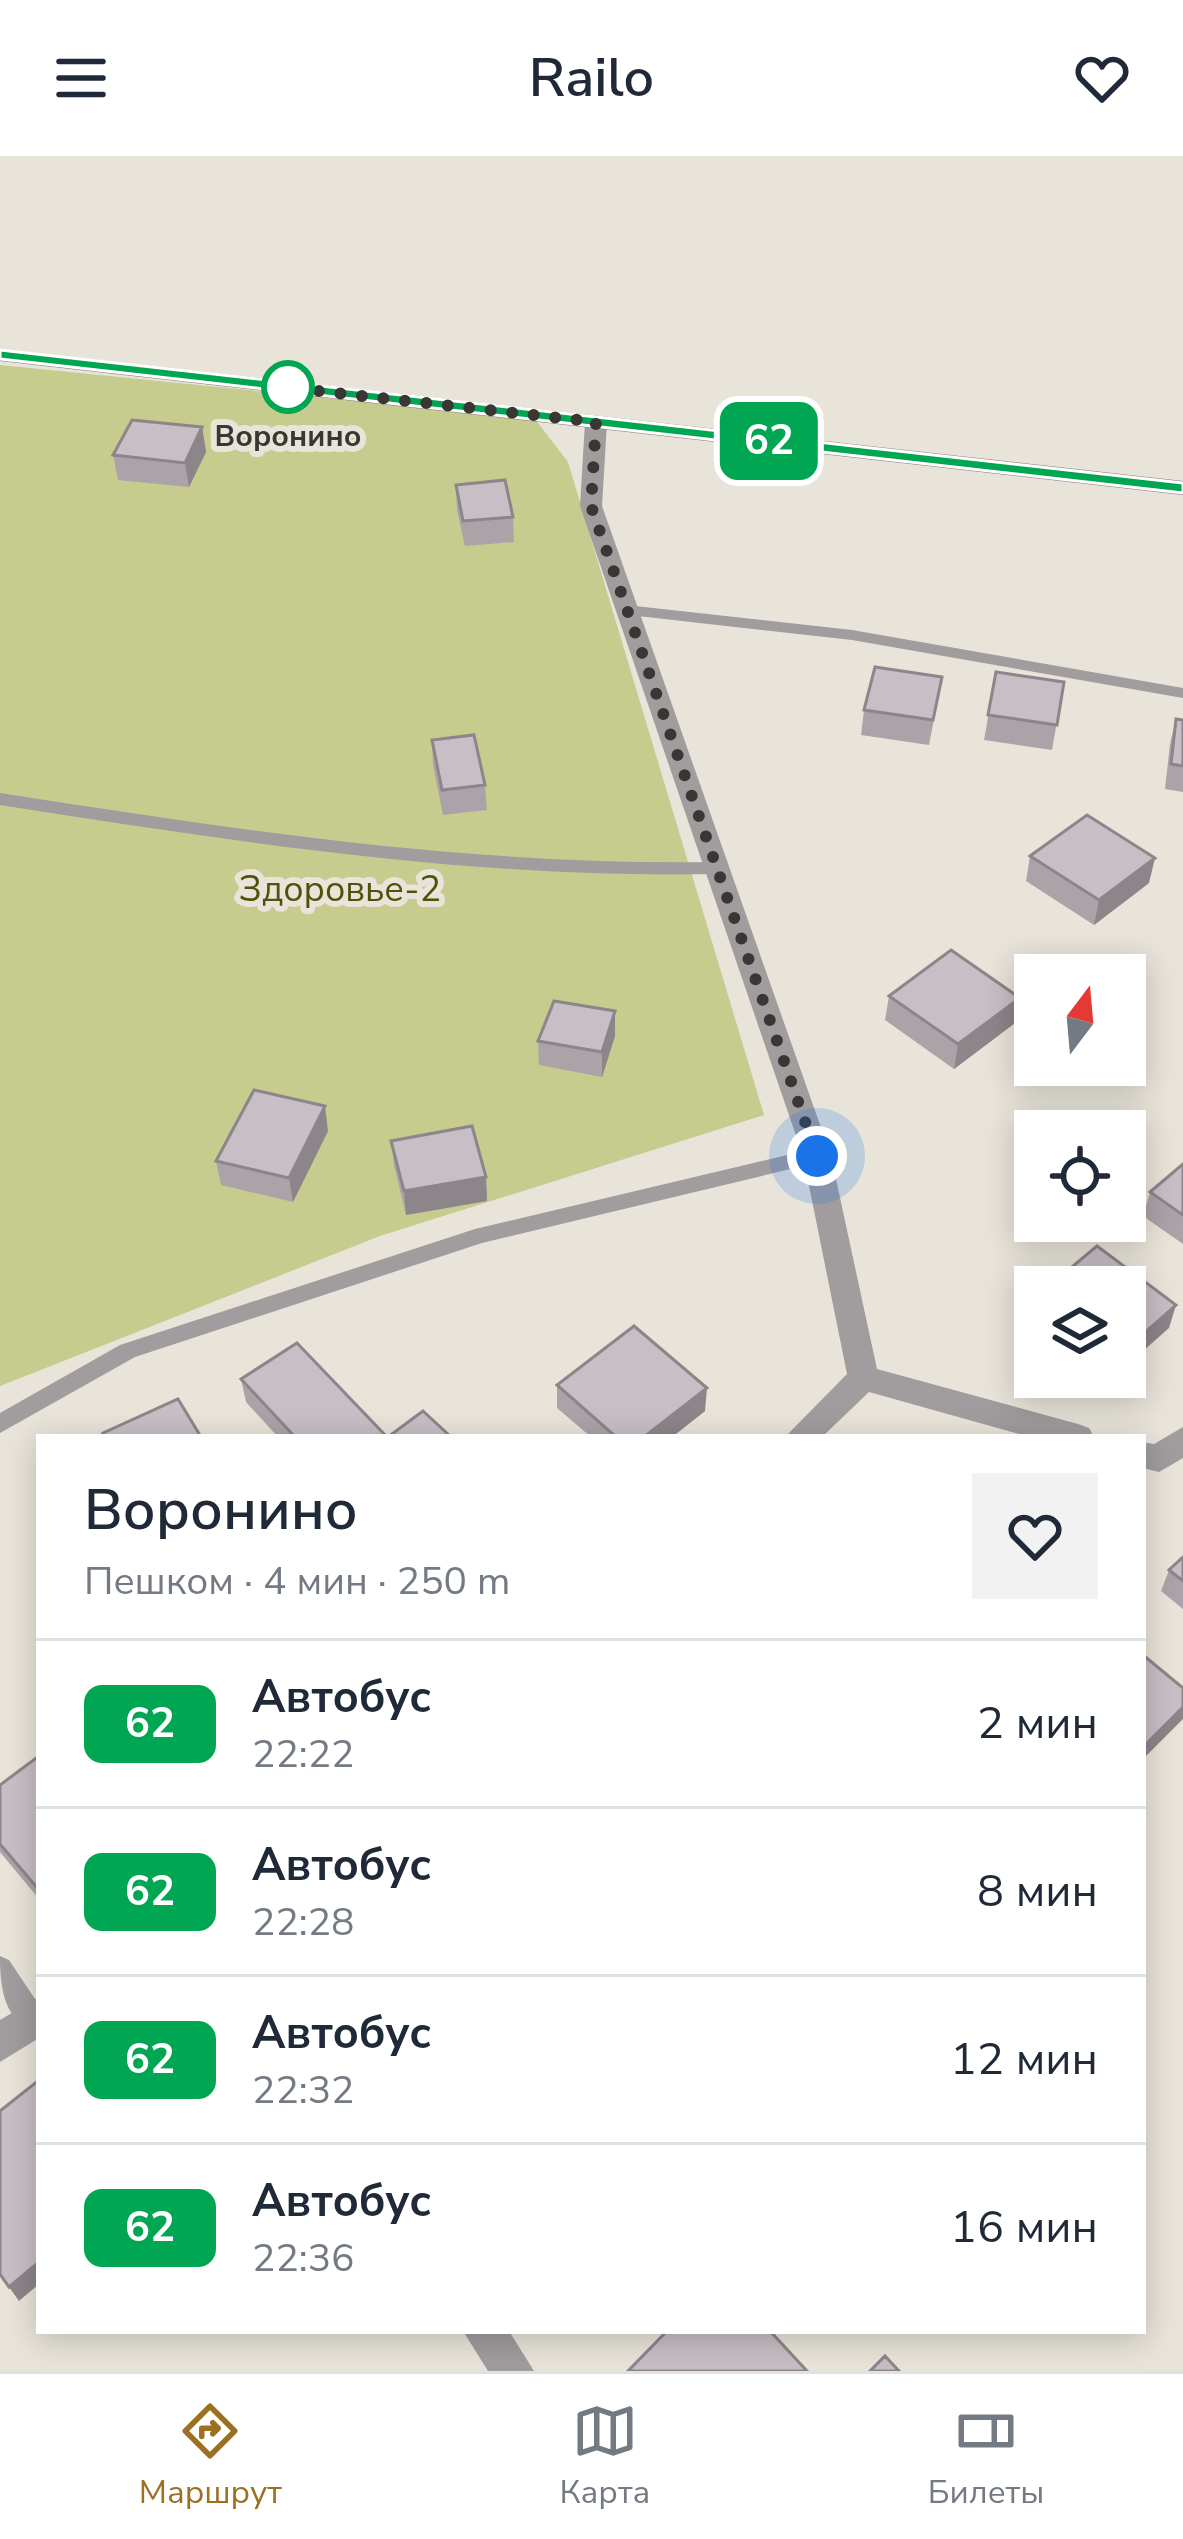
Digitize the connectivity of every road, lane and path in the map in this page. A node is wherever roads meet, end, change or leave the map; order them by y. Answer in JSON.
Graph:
{"nodes":[{"id":1,"x":0,"y":355,"type":"edge"},
{"id":2,"x":596,"y":422,"type":"junction"},
{"id":3,"x":1183,"y":488,"type":"edge"},
{"id":4,"x":626,"y":610,"type":"junction"},
{"id":5,"x":1183,"y":693,"type":"edge"},
{"id":6,"x":0,"y":799,"type":"edge"},
{"id":7,"x":716,"y":868,"type":"junction"},
{"id":8,"x":817,"y":1156,"type":"junction"},
{"id":9,"x":863,"y":1378,"type":"junction"},
{"id":10,"x":0,"y":1424,"type":"edge"},
{"id":11,"x":804,"y":1434,"type":"edge"},
{"id":12,"x":1067,"y":1434,"type":"edge"},
{"id":13,"x":1183,"y":1440,"type":"edge"},
{"id":14,"x":1146,"y":1456,"type":"edge"},
{"id":15,"x":0,"y":1970,"type":"edge"},
{"id":16,"x":36,"y":2017,"type":"edge"},
{"id":17,"x":0,"y":2043,"type":"edge"},
{"id":18,"x":485,"y":2334,"type":"edge"},
{"id":19,"x":514,"y":2371,"type":"edge"}],
"edges":[{"from":1,"to":2,"type":"street"},
{"from":2,"to":3,"type":"street"},
{"from":2,"to":4,"type":"street"},
{"from":4,"to":5,"type":"lane"},
{"from":4,"to":7,"type":"street"},
{"from":6,"to":7,"type":"lane"},
{"from":7,"to":8,"type":"street"},
{"from":8,"to":9,"type":"street"},
{"from":8,"to":10,"type":"lane"},
{"from":9,"to":11,"type":"street"},
{"from":9,"to":12,"type":"street"},
{"from":13,"to":14,"type":"street"},
{"from":15,"to":16,"type":"lane"},
{"from":16,"to":17,"type":"street"},
{"from":18,"to":19,"type":"street"}]}
